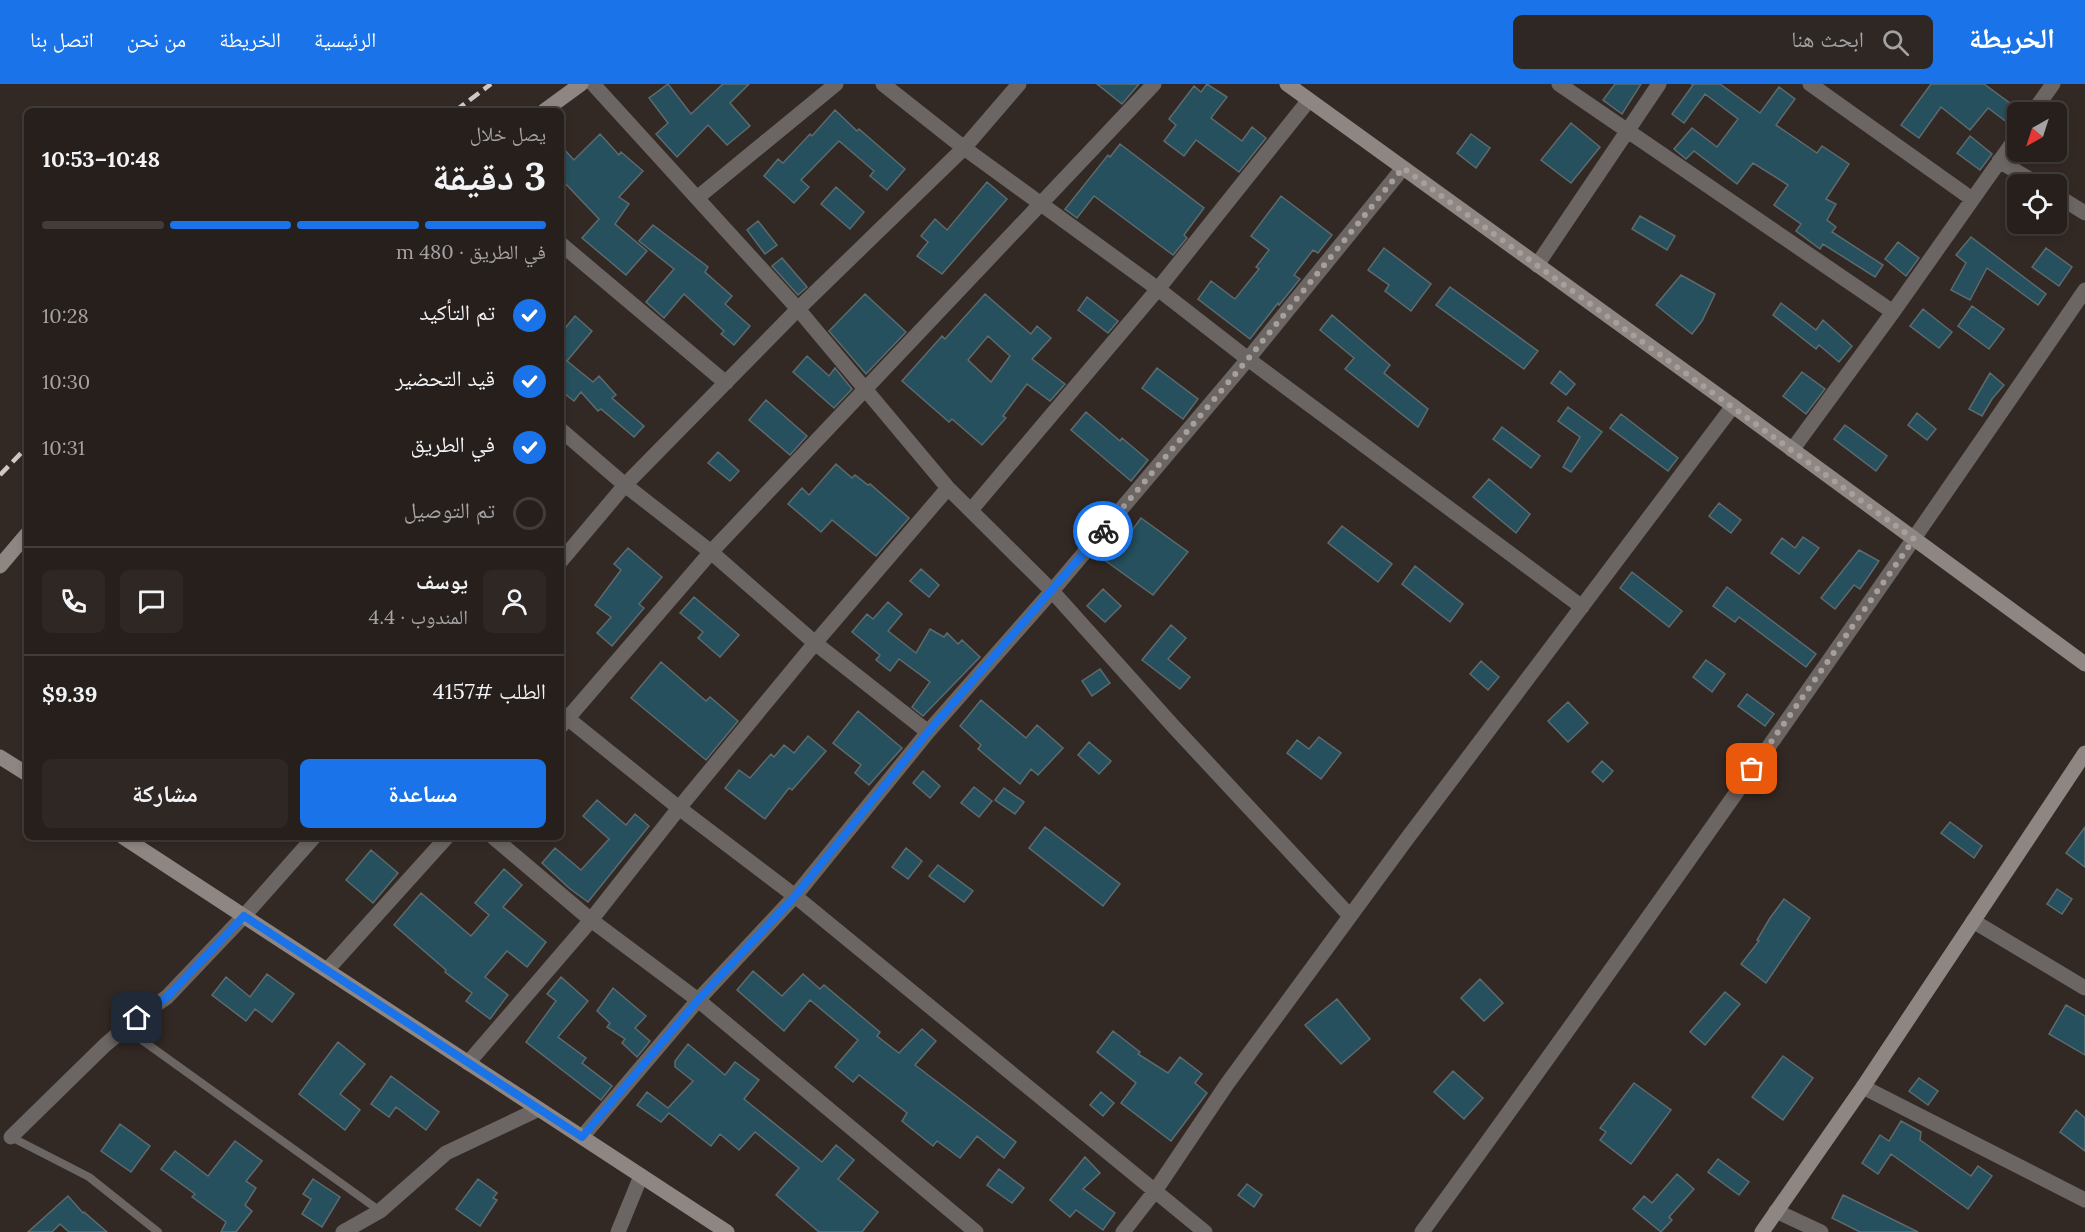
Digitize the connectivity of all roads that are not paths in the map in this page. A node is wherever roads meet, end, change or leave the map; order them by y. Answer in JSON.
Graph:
{"nodes":[{"id":1,"x":581,"y":84,"type":"edge"},
{"id":2,"x":593,"y":84,"type":"edge"},
{"id":3,"x":836,"y":84,"type":"edge"},
{"id":4,"x":883,"y":84,"type":"edge"},
{"id":5,"x":1019,"y":84,"type":"edge"},
{"id":6,"x":1154,"y":84,"type":"edge"},
{"id":7,"x":1287,"y":84,"type":"edge"},
{"id":8,"x":1559,"y":84,"type":"edge"},
{"id":9,"x":1659,"y":84,"type":"edge"},
{"id":10,"x":1810,"y":84,"type":"edge"},
{"id":11,"x":2053,"y":84,"type":"edge"},
{"id":12,"x":1309,"y":100,"type":"junction"},
{"id":13,"x":2040,"y":102,"type":"edge"},
{"id":14,"x":548,"y":108,"type":"edge"},
{"id":15,"x":1628,"y":130,"type":"junction"},
{"id":16,"x":964,"y":148,"type":"junction"},
{"id":17,"x":2007,"y":150,"type":"edge"},
{"id":18,"x":1999,"y":161,"type":"junction"},
{"id":19,"x":1403,"y":168,"type":"junction"},
{"id":20,"x":2021,"y":174,"type":"edge"},
{"id":21,"x":697,"y":198,"type":"junction"},
{"id":22,"x":1972,"y":200,"type":"junction"},
{"id":23,"x":2067,"y":202,"type":"edge"},
{"id":24,"x":1040,"y":203,"type":"junction"},
{"id":25,"x":2085,"y":213,"type":"edge"},
{"id":26,"x":564,"y":247,"type":"edge"},
{"id":27,"x":1538,"y":265,"type":"junction"},
{"id":28,"x":1158,"y":289,"type":"junction"},
{"id":29,"x":2085,"y":290,"type":"edge"},
{"id":30,"x":798,"y":309,"type":"junction"},
{"id":31,"x":1893,"y":312,"type":"junction"},
{"id":32,"x":1248,"y":359,"type":"junction"},
{"id":33,"x":726,"y":383,"type":"junction"},
{"id":34,"x":865,"y":389,"type":"junction"},
{"id":35,"x":1733,"y":406,"type":"junction"},
{"id":36,"x":564,"y":433,"type":"edge"},
{"id":37,"x":1792,"y":450,"type":"junction"},
{"id":38,"x":625,"y":485,"type":"junction"},
{"id":39,"x":948,"y":488,"type":"junction"},
{"id":40,"x":970,"y":510,"type":"junction"},
{"id":41,"x":24,"y":538,"type":"edge"},
{"id":42,"x":1914,"y":539,"type":"junction"},
{"id":43,"x":711,"y":552,"type":"junction"},
{"id":44,"x":564,"y":557,"type":"edge"},
{"id":45,"x":0,"y":566,"type":"edge"},
{"id":46,"x":1052,"y":591,"type":"junction"},
{"id":47,"x":1582,"y":607,"type":"junction"},
{"id":48,"x":815,"y":643,"type":"junction"},
{"id":49,"x":2085,"y":664,"type":"edge"},
{"id":50,"x":564,"y":718,"type":"edge"},
{"id":51,"x":564,"y":720,"type":"edge"},
{"id":52,"x":928,"y":732,"type":"junction"},
{"id":53,"x":2085,"y":753,"type":"edge"},
{"id":54,"x":0,"y":757,"type":"edge"},
{"id":55,"x":24,"y":772,"type":"edge"},
{"id":56,"x":679,"y":808,"type":"junction"},
{"id":57,"x":128,"y":840,"type":"edge"},
{"id":58,"x":311,"y":840,"type":"edge"},
{"id":59,"x":444,"y":840,"type":"edge"},
{"id":60,"x":497,"y":840,"type":"edge"},
{"id":61,"x":795,"y":896,"type":"junction"},
{"id":62,"x":244,"y":916,"type":"junction"},
{"id":63,"x":1350,"y":916,"type":"junction"},
{"id":64,"x":591,"y":920,"type":"junction"},
{"id":65,"x":1973,"y":921,"type":"junction"},
{"id":66,"x":327,"y":970,"type":"junction"},
{"id":67,"x":2085,"y":988,"type":"edge"},
{"id":68,"x":698,"y":1000,"type":"junction"},
{"id":69,"x":125,"y":1028,"type":"junction"},
{"id":70,"x":468,"y":1063,"type":"junction"},
{"id":71,"x":1863,"y":1087,"type":"junction"},
{"id":72,"x":538,"y":1109,"type":"junction"},
{"id":73,"x":11,"y":1137,"type":"joint"},
{"id":74,"x":582,"y":1137,"type":"junction"},
{"id":75,"x":641,"y":1176,"type":"junction"},
{"id":76,"x":1155,"y":1191,"type":"junction"},
{"id":77,"x":2085,"y":1200,"type":"edge"},
{"id":78,"x":380,"y":1211,"type":"junction"},
{"id":79,"x":1776,"y":1211,"type":"junction"},
{"id":80,"x":158,"y":1232,"type":"edge"},
{"id":81,"x":344,"y":1232,"type":"edge"},
{"id":82,"x":618,"y":1232,"type":"edge"},
{"id":83,"x":727,"y":1232,"type":"edge"},
{"id":84,"x":976,"y":1232,"type":"edge"},
{"id":85,"x":1123,"y":1232,"type":"edge"},
{"id":86,"x":1205,"y":1232,"type":"edge"},
{"id":87,"x":1422,"y":1232,"type":"edge"},
{"id":88,"x":1762,"y":1232,"type":"edge"},
{"id":89,"x":1821,"y":1232,"type":"edge"}],
"edges":[{"from":1,"to":14,"type":"street"},
{"from":2,"to":21,"type":"street"},
{"from":3,"to":21,"type":"street"},
{"from":4,"to":16,"type":"street"},
{"from":5,"to":16,"type":"street"},
{"from":6,"to":24,"type":"street"},
{"from":7,"to":12,"type":"street"},
{"from":8,"to":15,"type":"street"},
{"from":9,"to":15,"type":"street"},
{"from":10,"to":22,"type":"street"},
{"from":11,"to":13,"type":"street"},
{"from":12,"to":19,"type":"street"},
{"from":12,"to":28,"type":"street"},
{"from":15,"to":27,"type":"street"},
{"from":15,"to":31,"type":"street"},
{"from":16,"to":24,"type":"street"},
{"from":16,"to":30,"type":"street"},
{"from":17,"to":18,"type":"street"},
{"from":18,"to":20,"type":"street"},
{"from":18,"to":22,"type":"street"},
{"from":19,"to":27,"type":"street"},
{"from":19,"to":32,"type":"street"},
{"from":21,"to":30,"type":"street"},
{"from":22,"to":31,"type":"street"},
{"from":23,"to":25,"type":"street"},
{"from":24,"to":28,"type":"street"},
{"from":24,"to":34,"type":"street"},
{"from":26,"to":33,"type":"street"},
{"from":27,"to":35,"type":"street"},
{"from":28,"to":32,"type":"street"},
{"from":28,"to":40,"type":"street"},
{"from":29,"to":42,"type":"street"},
{"from":30,"to":33,"type":"street"},
{"from":30,"to":34,"type":"street"},
{"from":31,"to":37,"type":"street"},
{"from":32,"to":46,"type":"street"},
{"from":32,"to":47,"type":"street"},
{"from":33,"to":38,"type":"street"},
{"from":34,"to":39,"type":"street"},
{"from":34,"to":43,"type":"street"},
{"from":35,"to":37,"type":"street"},
{"from":35,"to":47,"type":"street"},
{"from":36,"to":38,"type":"street"},
{"from":37,"to":42,"type":"street"},
{"from":38,"to":43,"type":"street"},
{"from":38,"to":44,"type":"street"},
{"from":39,"to":40,"type":"street"},
{"from":39,"to":48,"type":"street"},
{"from":40,"to":46,"type":"street"},
{"from":41,"to":45,"type":"street"},
{"from":42,"to":49,"type":"street"},
{"from":42,"to":87,"type":"street"},
{"from":43,"to":48,"type":"street"},
{"from":43,"to":50,"type":"street"},
{"from":46,"to":52,"type":"street"},
{"from":46,"to":63,"type":"street"},
{"from":47,"to":63,"type":"street"},
{"from":48,"to":52,"type":"street"},
{"from":48,"to":56,"type":"street"},
{"from":51,"to":56,"type":"street"},
{"from":52,"to":61,"type":"street"},
{"from":53,"to":65,"type":"street"},
{"from":54,"to":55,"type":"street"},
{"from":56,"to":61,"type":"street"},
{"from":56,"to":64,"type":"street"},
{"from":57,"to":62,"type":"street"},
{"from":58,"to":62,"type":"street"},
{"from":59,"to":66,"type":"street"},
{"from":60,"to":64,"type":"street"},
{"from":61,"to":68,"type":"street"},
{"from":61,"to":76,"type":"street"},
{"from":62,"to":66,"type":"street"},
{"from":62,"to":69,"type":"street"},
{"from":63,"to":76,"type":"street"},
{"from":64,"to":68,"type":"street"},
{"from":64,"to":70,"type":"street"},
{"from":65,"to":67,"type":"street"},
{"from":65,"to":71,"type":"street"},
{"from":66,"to":70,"type":"street"},
{"from":68,"to":74,"type":"street"},
{"from":68,"to":84,"type":"street"},
{"from":69,"to":73,"type":"street"},
{"from":69,"to":78,"type":"lane"},
{"from":70,"to":72,"type":"street"},
{"from":71,"to":77,"type":"street"},
{"from":71,"to":79,"type":"street"},
{"from":72,"to":74,"type":"street"},
{"from":72,"to":78,"type":"street"},
{"from":73,"to":80,"type":"lane"},
{"from":74,"to":75,"type":"street"},
{"from":75,"to":82,"type":"street"},
{"from":75,"to":83,"type":"street"},
{"from":76,"to":85,"type":"street"},
{"from":76,"to":86,"type":"street"},
{"from":78,"to":81,"type":"street"},
{"from":79,"to":88,"type":"street"},
{"from":79,"to":89,"type":"street"}]}
